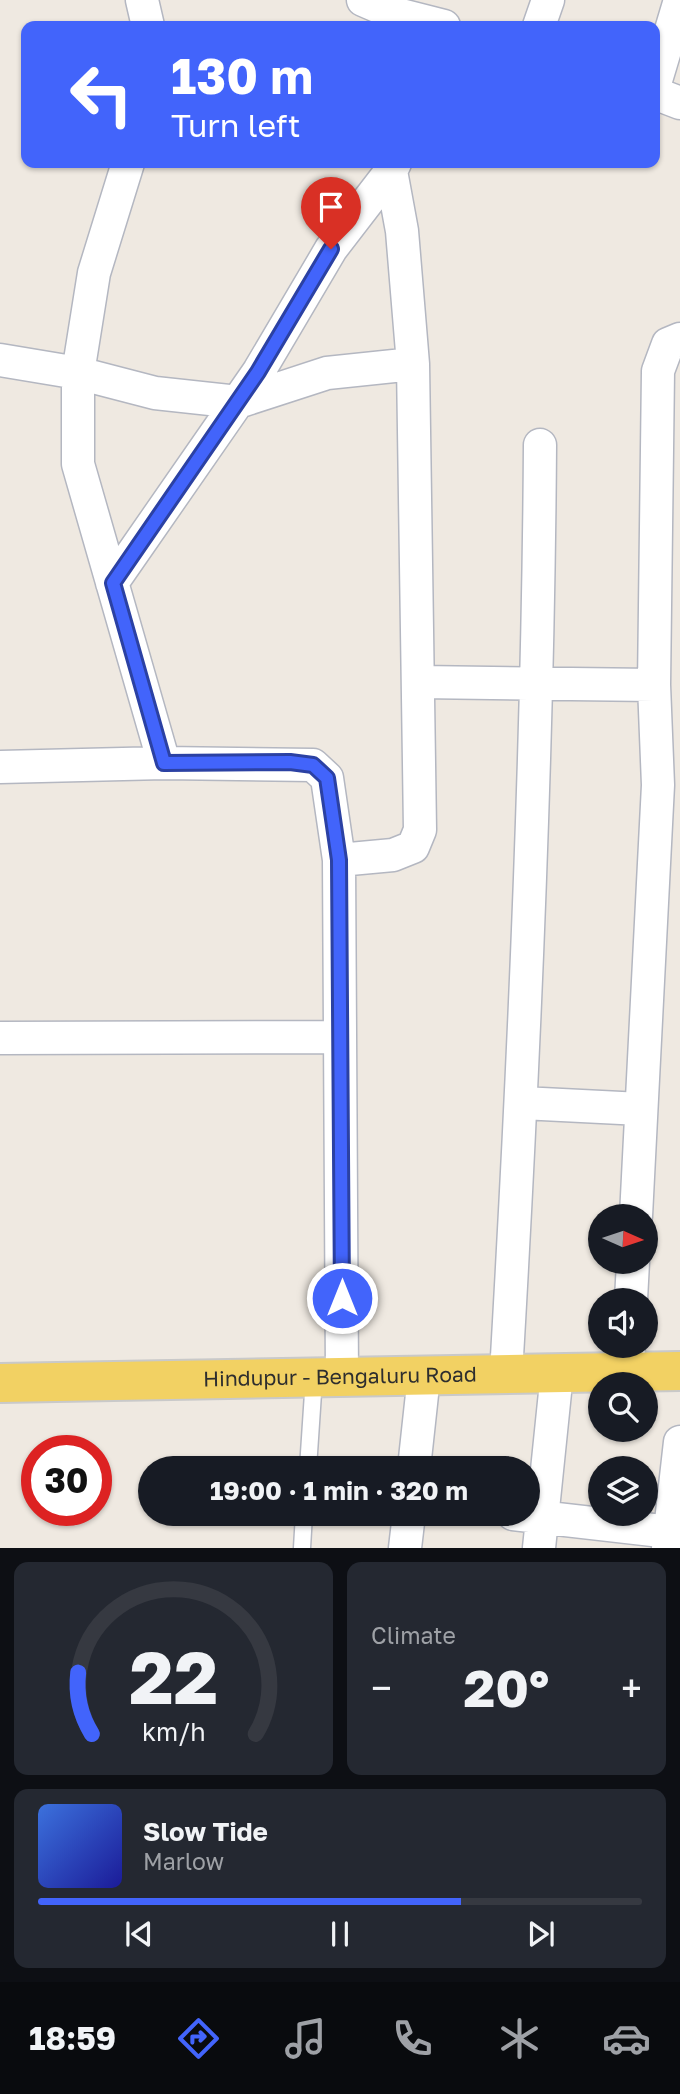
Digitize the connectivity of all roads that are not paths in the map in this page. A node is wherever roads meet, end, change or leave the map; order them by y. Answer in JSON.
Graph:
{"nodes":[{"id":1,"x":142,"y":0,"type":"edge"},
{"id":2,"x":363,"y":0,"type":"edge"},
{"id":3,"x":548,"y":0,"type":"edge"},
{"id":4,"x":680,"y":0,"type":"edge"},
{"id":5,"x":431,"y":15,"type":"edge"},
{"id":6,"x":147,"y":21,"type":"edge"},
{"id":7,"x":541,"y":21,"type":"edge"},
{"id":8,"x":660,"y":69,"type":"edge"},
{"id":9,"x":660,"y":93,"type":"edge"},
{"id":10,"x":680,"y":103,"type":"edge"},
{"id":11,"x":126,"y":168,"type":"edge"},
{"id":12,"x":392,"y":168,"type":"edge"},
{"id":13,"x":393,"y":168,"type":"edge"},
{"id":14,"x":680,"y":339,"type":"edge"},
{"id":15,"x":0,"y":360,"type":"edge"},
{"id":16,"x":413,"y":364,"type":"junction"},
{"id":17,"x":78,"y":373,"type":"junction"},
{"id":18,"x":238,"y":402,"type":"junction"},
{"id":19,"x":540,"y":445,"type":"dead end"},
{"id":20,"x":113,"y":583,"type":"junction"},
{"id":21,"x":539,"y":681,"type":"junction"},
{"id":22,"x":419,"y":682,"type":"junction"},
{"id":23,"x":654,"y":685,"type":"junction"},
{"id":24,"x":164,"y":763,"type":"junction"},
{"id":25,"x":0,"y":767,"type":"edge"},
{"id":26,"x":339,"y":860,"type":"junction"},
{"id":27,"x":340,"y":1037,"type":"junction"},
{"id":28,"x":0,"y":1038,"type":"edge"},
{"id":29,"x":522,"y":1103,"type":"junction"},
{"id":30,"x":641,"y":1109,"type":"junction"},
{"id":31,"x":637,"y":1204,"type":"edge"},
{"id":32,"x":628,"y":1359,"type":"edge"},
{"id":33,"x":680,"y":1371,"type":"edge"},
{"id":34,"x":557,"y":1373,"type":"junction"},
{"id":35,"x":506,"y":1374,"type":"junction"},
{"id":36,"x":424,"y":1376,"type":"junction"},
{"id":37,"x":328,"y":1378,"type":"junction"},
{"id":38,"x":0,"y":1383,"type":"edge"},
{"id":39,"x":680,"y":1442,"type":"edge"},
{"id":40,"x":311,"y":1456,"type":"edge"},
{"id":41,"x":415,"y":1456,"type":"edge"},
{"id":42,"x":540,"y":1456,"type":"edge"},
{"id":43,"x":540,"y":1518,"type":"edge"},
{"id":44,"x":303,"y":1526,"type":"edge"},
{"id":45,"x":408,"y":1526,"type":"edge"},
{"id":46,"x":531,"y":1526,"type":"edge"},
{"id":47,"x":669,"y":1540,"type":"edge"},
{"id":48,"x":302,"y":1548,"type":"edge"},
{"id":49,"x":405,"y":1548,"type":"edge"},
{"id":50,"x":539,"y":1548,"type":"edge"}],
"edges":[{"from":1,"to":6,"type":"street"},
{"from":2,"to":5,"type":"street"},
{"from":3,"to":7,"type":"street"},
{"from":4,"to":8,"type":"street"},
{"from":9,"to":10,"type":"street"},
{"from":11,"to":17,"type":"street"},
{"from":12,"to":18,"type":"street"},
{"from":13,"to":16,"type":"street"},
{"from":14,"to":23,"type":"street"},
{"from":15,"to":17,"type":"street"},
{"from":16,"to":18,"type":"street"},
{"from":16,"to":22,"type":"street"},
{"from":17,"to":18,"type":"street"},
{"from":17,"to":20,"type":"street"},
{"from":18,"to":20,"type":"street"},
{"from":19,"to":21,"type":"street"},
{"from":20,"to":24,"type":"street"},
{"from":21,"to":22,"type":"street"},
{"from":21,"to":23,"type":"street"},
{"from":21,"to":29,"type":"street"},
{"from":22,"to":26,"type":"street"},
{"from":23,"to":30,"type":"street"},
{"from":24,"to":25,"type":"street"},
{"from":24,"to":26,"type":"street"},
{"from":26,"to":27,"type":"street"},
{"from":27,"to":28,"type":"street"},
{"from":27,"to":37,"type":"street"},
{"from":29,"to":30,"type":"street"},
{"from":29,"to":35,"type":"street"},
{"from":30,"to":31,"type":"street"},
{"from":32,"to":33,"type":"main road","name":"Hindupur - Bengaluru Road"},
{"from":32,"to":34,"type":"main road","name":"Hindupur - Bengaluru Road"},
{"from":34,"to":35,"type":"main road","name":"Hindupur - Bengaluru Road"},
{"from":34,"to":42,"type":"street"},
{"from":35,"to":36,"type":"main road","name":"Hindupur - Bengaluru Road"},
{"from":36,"to":37,"type":"main road","name":"Hindupur - Bengaluru Road"},
{"from":36,"to":41,"type":"street"},
{"from":37,"to":38,"type":"main road","name":"Hindupur - Bengaluru Road"},
{"from":37,"to":40,"type":"lane"},
{"from":39,"to":47,"type":"street"},
{"from":43,"to":47,"type":"street"},
{"from":44,"to":48,"type":"lane"},
{"from":45,"to":49,"type":"street"},
{"from":46,"to":50,"type":"street"}]}
